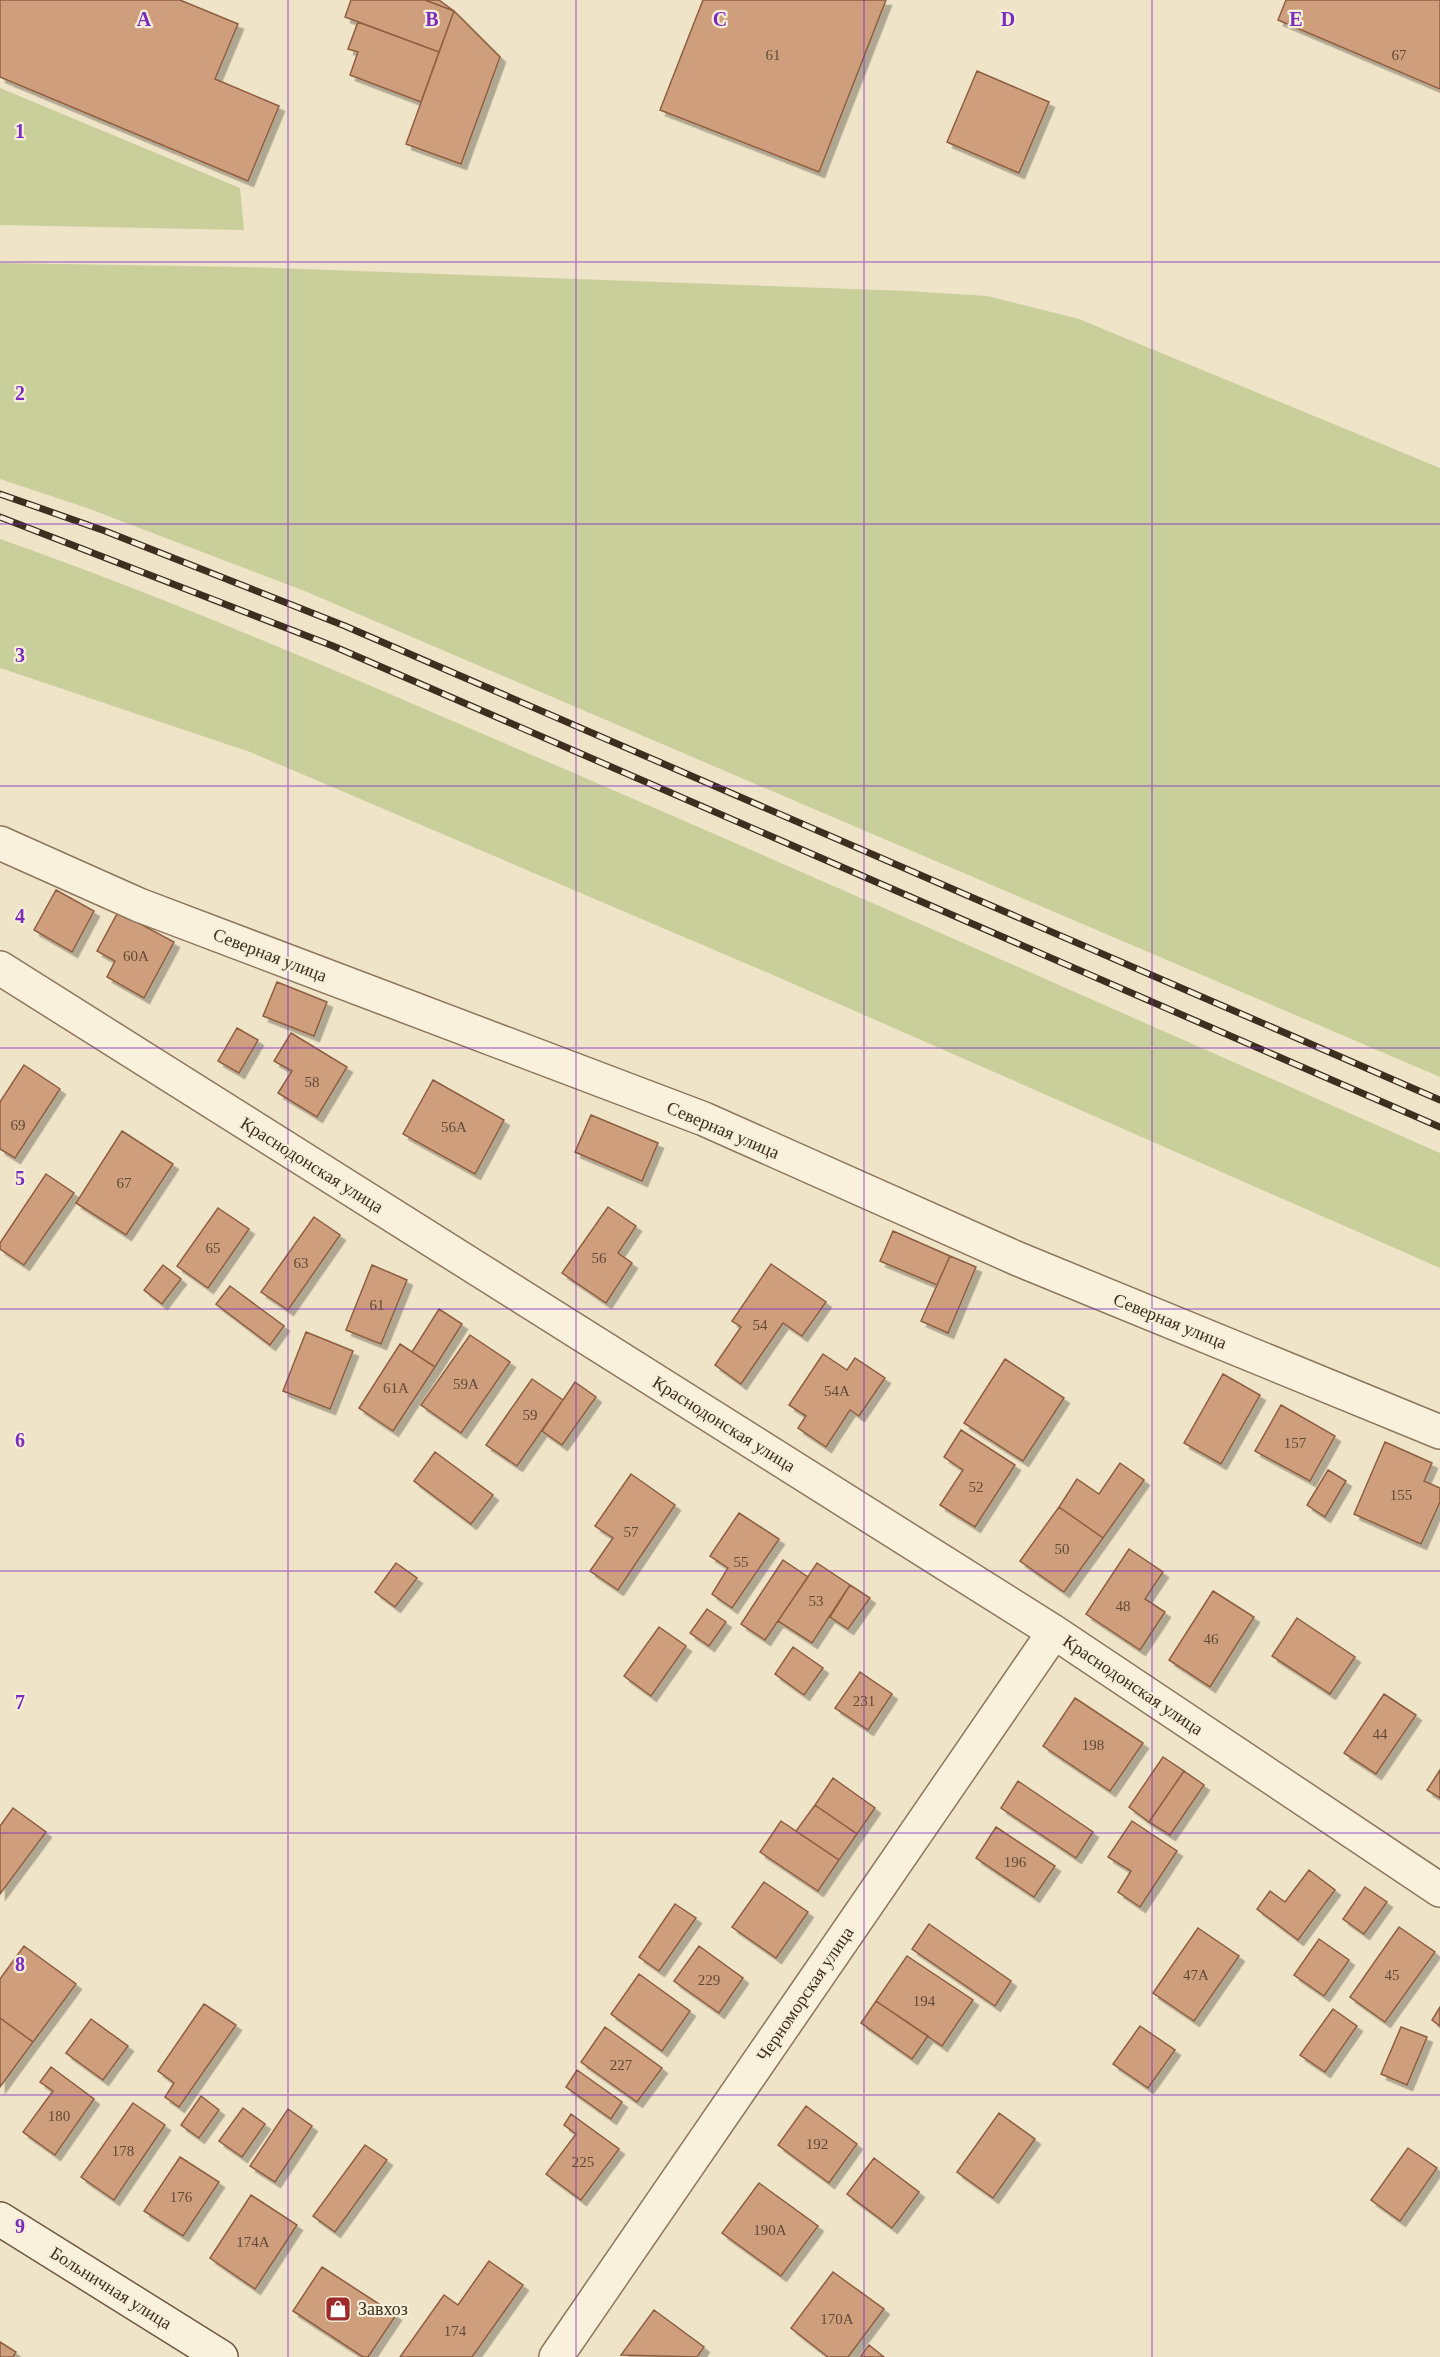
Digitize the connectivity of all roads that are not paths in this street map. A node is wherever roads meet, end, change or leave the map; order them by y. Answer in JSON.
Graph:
{"nodes":[{"id":1,"x":0,"y":843,"type":"edge"},
{"id":2,"x":0,"y":968,"type":"edge"},
{"id":3,"x":1440,"y":1432,"type":"edge"},
{"id":4,"x":1054,"y":1632,"type":"junction"},
{"id":5,"x":1440,"y":1890,"type":"edge"},
{"id":6,"x":0,"y":2219,"type":"edge"},
{"id":7,"x":221,"y":2357,"type":"edge"},
{"id":8,"x":556,"y":2357,"type":"edge"}],
"edges":[{"from":1,"to":3,"type":"street","name":"Северная улица"},
{"from":2,"to":4,"type":"street","name":"Краснодонская улица"},
{"from":4,"to":5,"type":"street","name":"Краснодонская улица"},
{"from":4,"to":8,"type":"street","name":"Черноморская улица"},
{"from":6,"to":7,"type":"street","name":"Больничная улица"}]}
